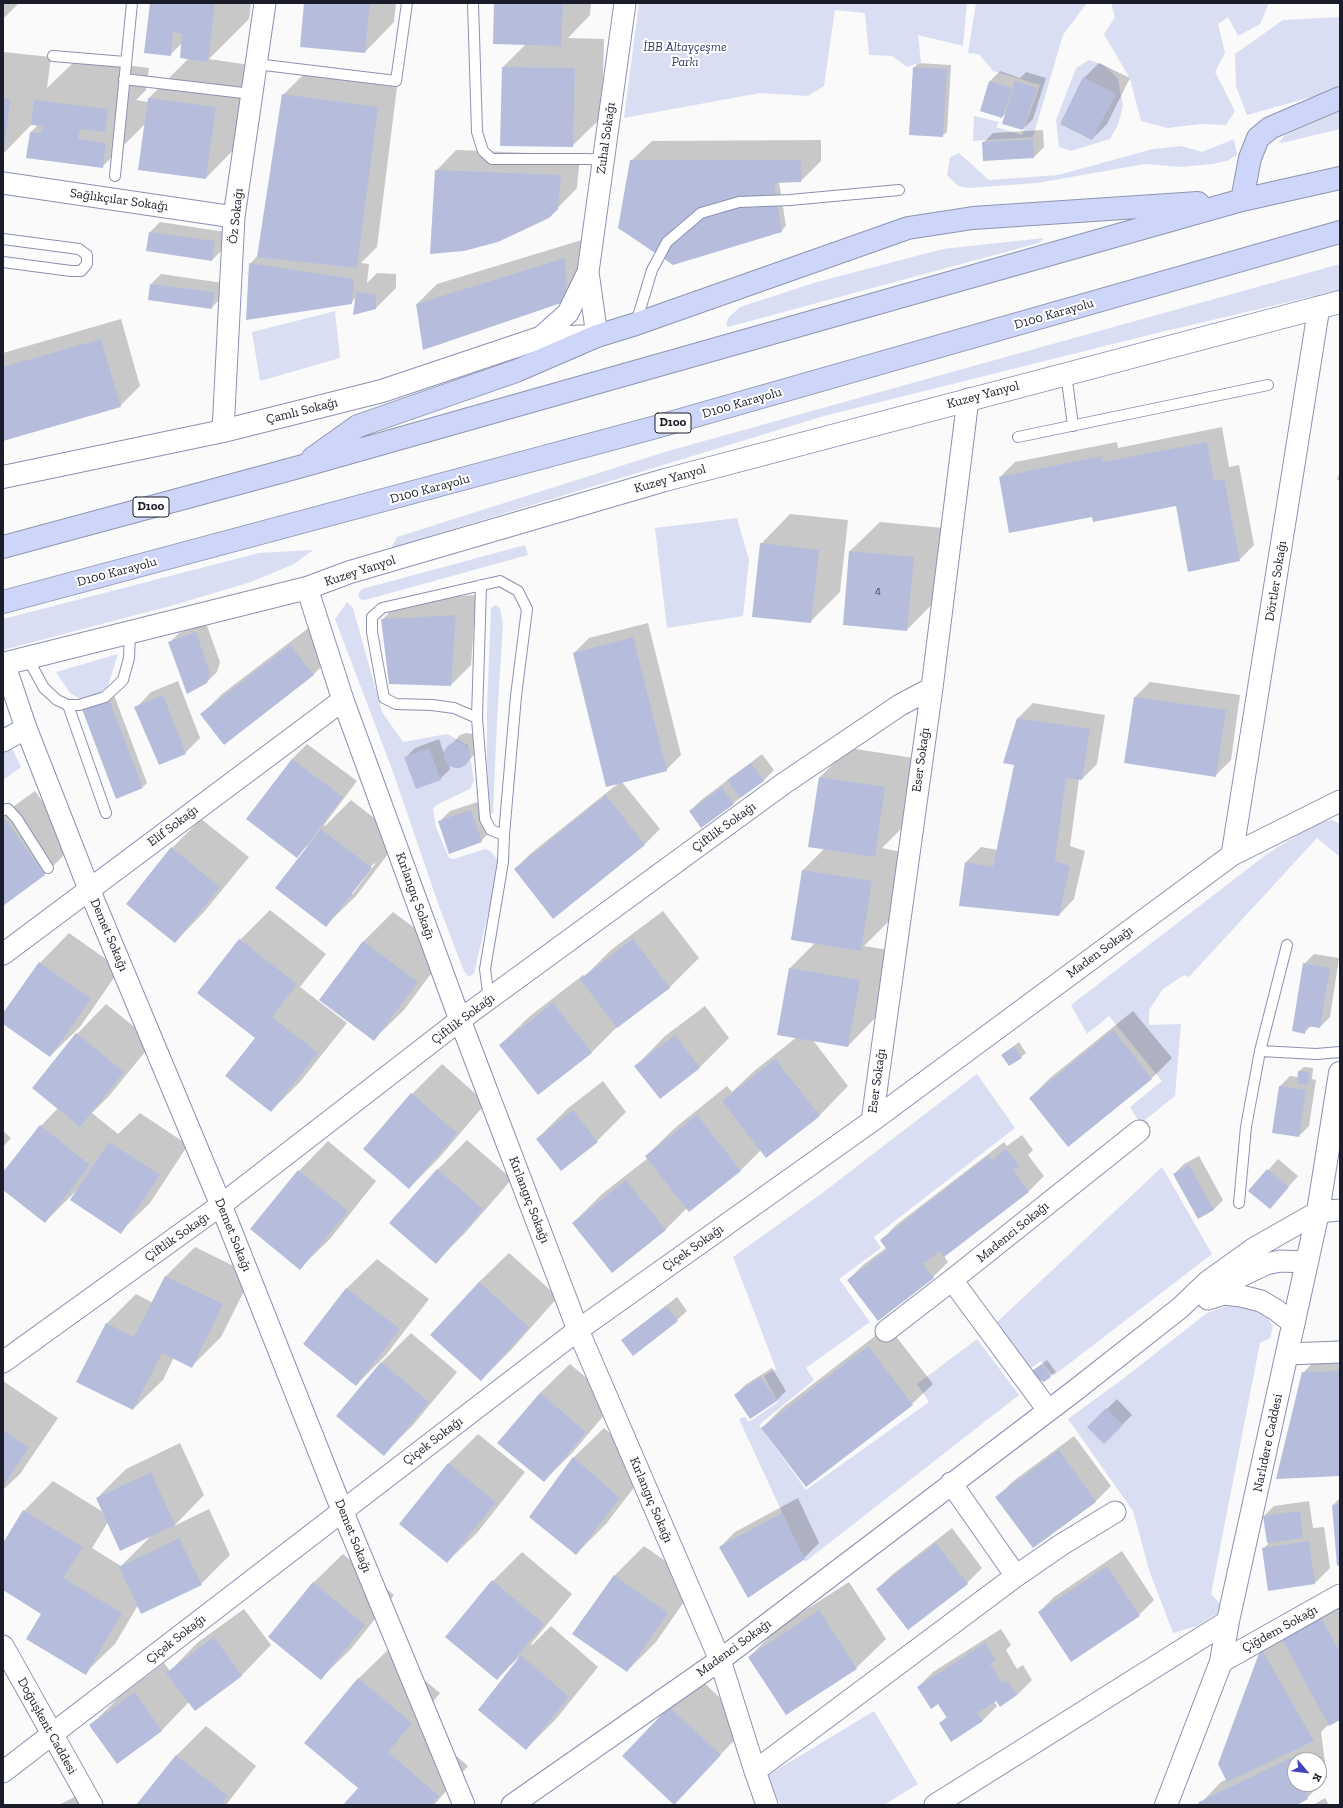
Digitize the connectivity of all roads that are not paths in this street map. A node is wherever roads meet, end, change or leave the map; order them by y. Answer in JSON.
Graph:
{"nodes":[{"id":1,"x":132,"y":3,"type":"edge"},
{"id":2,"x":266,"y":3,"type":"edge"},
{"id":3,"x":407,"y":3,"type":"edge"},
{"id":4,"x":473,"y":3,"type":"edge"},
{"id":5,"x":625,"y":3,"type":"edge"},
{"id":6,"x":54,"y":56,"type":"dead end"},
{"id":7,"x":125,"y":62,"type":"junction"},
{"id":8,"x":256,"y":64,"type":"junction"},
{"id":9,"x":124,"y":79,"type":"junction"},
{"id":10,"x":252,"y":94,"type":"junction"},
{"id":11,"x":1340,"y":98,"type":"edge"},
{"id":12,"x":603,"y":160,"type":"junction"},
{"id":13,"x":1340,"y":163,"type":"edge"},
{"id":14,"x":115,"y":176,"type":"dead end"},
{"id":15,"x":1340,"y":178,"type":"edge"},
{"id":16,"x":3,"y":183,"type":"edge"},
{"id":17,"x":1294,"y":188,"type":"junction"},
{"id":18,"x":899,"y":190,"type":"dead end"},
{"id":19,"x":1242,"y":200,"type":"junction"},
{"id":20,"x":234,"y":217,"type":"junction"},
{"id":21,"x":1340,"y":232,"type":"edge"},
{"id":22,"x":3,"y":239,"type":"edge"},
{"id":23,"x":3,"y":262,"type":"edge"},
{"id":24,"x":588,"y":272,"type":"junction"},
{"id":25,"x":1330,"y":304,"type":"edge"},
{"id":26,"x":636,"y":324,"type":"junction"},
{"id":27,"x":597,"y":336,"type":"junction"},
{"id":28,"x":540,"y":338,"type":"junction"},
{"id":29,"x":1066,"y":373,"type":"junction"},
{"id":30,"x":1268,"y":385,"type":"dead end"},
{"id":31,"x":968,"y":399,"type":"junction"},
{"id":32,"x":1073,"y":426,"type":"junction"},
{"id":33,"x":223,"y":431,"type":"junction"},
{"id":34,"x":1018,"y":437,"type":"dead end"},
{"id":35,"x":299,"y":467,"type":"junction"},
{"id":36,"x":3,"y":477,"type":"edge"},
{"id":37,"x":3,"y":547,"type":"edge"},
{"id":38,"x":481,"y":585,"type":"junction"},
{"id":39,"x":307,"y":588,"type":"junction"},
{"id":40,"x":3,"y":602,"type":"edge"},
{"id":41,"x":130,"y":632,"type":"junction"},
{"id":42,"x":27,"y":658,"type":"junction"},
{"id":43,"x":4,"y":663,"type":"edge"},
{"id":44,"x":932,"y":688,"type":"junction"},
{"id":45,"x":343,"y":700,"type":"junction"},
{"id":46,"x":68,"y":705,"type":"junction"},
{"id":47,"x":477,"y":718,"type":"junction"},
{"id":48,"x":26,"y":728,"type":"junction"},
{"id":49,"x":3,"y":741,"type":"edge"},
{"id":50,"x":1340,"y":801,"type":"edge"},
{"id":51,"x":3,"y":810,"type":"edge"},
{"id":52,"x":106,"y":813,"type":"dead end"},
{"id":53,"x":504,"y":835,"type":"junction"},
{"id":54,"x":1232,"y":855,"type":"junction"},
{"id":55,"x":48,"y":868,"type":"dead end"},
{"id":56,"x":89,"y":889,"type":"junction"},
{"id":57,"x":1287,"y":945,"type":"dead end"},
{"id":58,"x":3,"y":954,"type":"edge"},
{"id":59,"x":489,"y":999,"type":"junction"},
{"id":60,"x":460,"y":1020,"type":"junction"},
{"id":61,"x":1260,"y":1051,"type":"junction"},
{"id":62,"x":1340,"y":1052,"type":"edge"},
{"id":63,"x":1340,"y":1073,"type":"edge"},
{"id":64,"x":872,"y":1121,"type":"junction"},
{"id":65,"x":1139,"y":1131,"type":"dead end"},
{"id":66,"x":1239,"y":1203,"type":"dead end"},
{"id":67,"x":221,"y":1205,"type":"junction"},
{"id":68,"x":1340,"y":1210,"type":"edge"},
{"id":69,"x":1318,"y":1212,"type":"junction"},
{"id":70,"x":1307,"y":1262,"type":"junction"},
{"id":71,"x":952,"y":1280,"type":"junction"},
{"id":72,"x":1180,"y":1308,"type":"junction"},
{"id":73,"x":1294,"y":1324,"type":"junction"},
{"id":74,"x":578,"y":1330,"type":"junction"},
{"id":75,"x":886,"y":1330,"type":"dead end"},
{"id":76,"x":1340,"y":1352,"type":"edge"},
{"id":77,"x":1288,"y":1354,"type":"junction"},
{"id":78,"x":3,"y":1362,"type":"edge"},
{"id":79,"x":1048,"y":1410,"type":"junction"},
{"id":80,"x":951,"y":1484,"type":"junction"},
{"id":81,"x":342,"y":1510,"type":"junction"},
{"id":82,"x":1115,"y":1512,"type":"dead end"},
{"id":83,"x":1016,"y":1576,"type":"junction"},
{"id":84,"x":1340,"y":1595,"type":"edge"},
{"id":85,"x":1228,"y":1621,"type":"junction"},
{"id":86,"x":3,"y":1646,"type":"edge"},
{"id":87,"x":720,"y":1660,"type":"junction"},
{"id":88,"x":1220,"y":1662,"type":"junction"},
{"id":89,"x":52,"y":1736,"type":"junction"},
{"id":90,"x":755,"y":1771,"type":"junction"},
{"id":91,"x":3,"y":1772,"type":"edge"},
{"id":92,"x":92,"y":1805,"type":"edge"},
{"id":93,"x":464,"y":1805,"type":"edge"},
{"id":94,"x":512,"y":1805,"type":"edge"},
{"id":95,"x":767,"y":1805,"type":"edge"},
{"id":96,"x":935,"y":1805,"type":"edge"},
{"id":97,"x":1166,"y":1805,"type":"edge"}],
"edges":[{"from":1,"to":7,"type":"lane"},
{"from":2,"to":8,"type":"street","name":"Öz Sokağı"},
{"from":3,"to":8,"type":"lane"},
{"from":4,"to":12,"type":"lane"},
{"from":5,"to":12,"type":"street","name":"Zuhal Sokağı"},
{"from":6,"to":7,"type":"lane"},
{"from":7,"to":9,"type":"lane"},
{"from":8,"to":10,"type":"street","name":"Öz Sokağı"},
{"from":9,"to":10,"type":"lane"},
{"from":9,"to":14,"type":"lane"},
{"from":10,"to":20,"type":"street","name":"Öz Sokağı"},
{"from":11,"to":19,"type":"highway"},
{"from":12,"to":24,"type":"street","name":"Zuhal Sokağı"},
{"from":13,"to":17,"type":"highway"},
{"from":15,"to":17,"type":"highway","number":"D100"},
{"from":16,"to":20,"type":"street","name":"Sağlıkçılar Sokağı"},
{"from":17,"to":19,"type":"highway","number":"D100"},
{"from":18,"to":26,"type":"lane"},
{"from":19,"to":26,"type":"highway"},
{"from":19,"to":35,"type":"highway","number":"D100"},
{"from":20,"to":33,"type":"street","name":"Öz Sokağı"},
{"from":21,"to":40,"type":"highway","name":"D100 Karayolu","number":"D100"},
{"from":22,"to":23,"type":"lane"},
{"from":24,"to":27,"type":"street","name":"Zuhal Sokağı"},
{"from":24,"to":28,"type":"street","name":"Zuhal Sokağı"},
{"from":25,"to":29,"type":"main road","name":"Kuzey Yanyol"},
{"from":25,"to":54,"type":"street","name":"Dörtler Sokağı"},
{"from":26,"to":27,"type":"highway"},
{"from":27,"to":28,"type":"main road","name":"Çamlı Sokağı"},
{"from":27,"to":35,"type":"highway"},
{"from":28,"to":33,"type":"main road","name":"Çamlı Sokağı"},
{"from":29,"to":31,"type":"main road","name":"Kuzey Yanyol"},
{"from":29,"to":32,"type":"lane"},
{"from":30,"to":32,"type":"lane"},
{"from":31,"to":39,"type":"main road","name":"Kuzey Yanyol"},
{"from":31,"to":44,"type":"street","name":"Eser Sokağı"},
{"from":32,"to":34,"type":"lane"},
{"from":33,"to":36,"type":"main road","name":"Çamlı Sokağı"},
{"from":35,"to":37,"type":"highway","number":"D100"},
{"from":38,"to":47,"type":"lane"},
{"from":38,"to":47,"type":"lane"},
{"from":38,"to":53,"type":"lane"},
{"from":39,"to":41,"type":"main road","name":"Kuzey Yanyol"},
{"from":39,"to":45,"type":"street","name":"Kırlangıç Sokağı"},
{"from":41,"to":42,"type":"main road","name":"Kuzey Yanyol"},
{"from":41,"to":46,"type":"lane"},
{"from":42,"to":43,"type":"main road","name":"Kuzey Yanyol"},
{"from":42,"to":46,"type":"lane"},
{"from":43,"to":48,"type":"street","name":"Demet Sokağı"},
{"from":44,"to":59,"type":"street","name":"Çiftlik Sokağı"},
{"from":44,"to":64,"type":"street","name":"Eser Sokağı"},
{"from":45,"to":56,"type":"street","name":"Elif Sokağı"},
{"from":45,"to":60,"type":"street","name":"Kırlangıç Sokağı"},
{"from":46,"to":52,"type":"lane"},
{"from":47,"to":53,"type":"lane"},
{"from":48,"to":49,"type":"street"},
{"from":48,"to":56,"type":"street","name":"Demet Sokağı"},
{"from":50,"to":54,"type":"street","name":"Maden Sokağı"},
{"from":51,"to":55,"type":"lane"},
{"from":53,"to":59,"type":"lane"},
{"from":54,"to":64,"type":"street","name":"Maden Sokağı"},
{"from":56,"to":58,"type":"street","name":"Elif Sokağı"},
{"from":56,"to":67,"type":"street","name":"Demet Sokağı"},
{"from":57,"to":61,"type":"lane"},
{"from":59,"to":60,"type":"street","name":"Çiftlik Sokağı"},
{"from":60,"to":67,"type":"street","name":"Çiftlik Sokağı"},
{"from":60,"to":74,"type":"street","name":"Kırlangıç Sokağı"},
{"from":61,"to":62,"type":"lane"},
{"from":61,"to":66,"type":"lane"},
{"from":63,"to":69,"type":"main road","name":"Narlıdere Caddesi"},
{"from":64,"to":74,"type":"street","name":"Çiçek Sokağı"},
{"from":65,"to":71,"type":"street","name":"Madenci Sokağı"},
{"from":67,"to":78,"type":"street","name":"Çiftlik Sokağı"},
{"from":67,"to":81,"type":"street","name":"Demet Sokağı"},
{"from":68,"to":69,"type":"street"},
{"from":69,"to":70,"type":"main road","name":"Narlıdere Caddesi"},
{"from":69,"to":72,"type":"street"},
{"from":70,"to":72,"type":"street"},
{"from":70,"to":73,"type":"main road","name":"Narlıdere Caddesi"},
{"from":71,"to":75,"type":"street","name":"Madenci Sokağı"},
{"from":71,"to":79,"type":"street"},
{"from":72,"to":73,"type":"street"},
{"from":72,"to":79,"type":"street","name":"Madenci Sokağı"},
{"from":73,"to":77,"type":"main road","name":"Narlıdere Caddesi"},
{"from":74,"to":81,"type":"street","name":"Çiçek Sokağı"},
{"from":74,"to":87,"type":"street","name":"Kırlangıç Sokağı"},
{"from":76,"to":77,"type":"street"},
{"from":77,"to":85,"type":"main road","name":"Narlıdere Caddesi"},
{"from":79,"to":80,"type":"street","name":"Madenci Sokağı"},
{"from":80,"to":83,"type":"street"},
{"from":80,"to":87,"type":"street","name":"Madenci Sokağı"},
{"from":81,"to":89,"type":"street","name":"Çiçek Sokağı"},
{"from":81,"to":93,"type":"street","name":"Demet Sokağı"},
{"from":82,"to":83,"type":"street"},
{"from":83,"to":90,"type":"street"},
{"from":84,"to":88,"type":"street","name":"Çiğdem Sokağı"},
{"from":85,"to":88,"type":"main road","name":"Narlıdere Caddesi"},
{"from":85,"to":96,"type":"street"},
{"from":86,"to":89,"type":"street","name":"Doğuşkent Caddesi"},
{"from":87,"to":90,"type":"street","name":"Kırlangıç Sokağı"},
{"from":87,"to":94,"type":"street","name":"Madenci Sokağı"},
{"from":88,"to":97,"type":"main road","name":"Narlıdere Caddesi"},
{"from":89,"to":91,"type":"street","name":"Çiçek Sokağı"},
{"from":89,"to":92,"type":"street","name":"Doğuşkent Caddesi"},
{"from":90,"to":95,"type":"street","name":"Kırlangıç Sokağı"}]}
